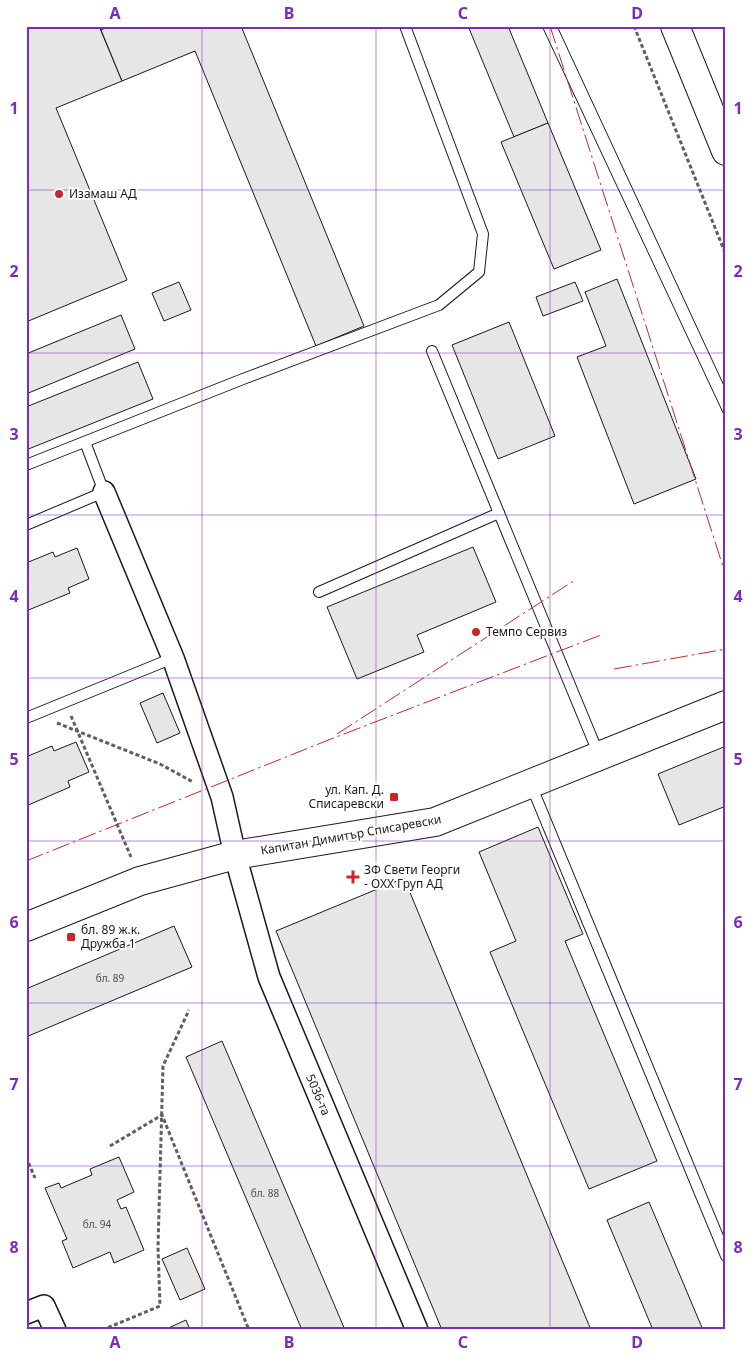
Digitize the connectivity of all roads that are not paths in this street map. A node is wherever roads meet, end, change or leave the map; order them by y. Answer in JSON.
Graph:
{"nodes":[{"id":1,"x":405,"y":26,"type":"edge"},
{"id":2,"x":676,"y":26,"type":"edge"},
{"id":3,"x":726,"y":151,"type":"edge"},
{"id":4,"x":432,"y":351,"type":"dead end"},
{"id":5,"x":85,"y":442,"type":"junction"},
{"id":6,"x":26,"y":465,"type":"edge"},
{"id":7,"x":104,"y":492,"type":"junction"},
{"id":8,"x":499,"y":513,"type":"junction"},
{"id":9,"x":26,"y":525,"type":"edge"},
{"id":10,"x":319,"y":592,"type":"dead end"},
{"id":11,"x":173,"y":658,"type":"junction"},
{"id":12,"x":726,"y":704,"type":"edge"},
{"id":13,"x":30,"y":716,"type":"edge"},
{"id":14,"x":600,"y":756,"type":"junction"},
{"id":15,"x":531,"y":785,"type":"junction"},
{"id":16,"x":234,"y":856,"type":"junction"},
{"id":17,"x":26,"y":927,"type":"edge"},
{"id":18,"x":726,"y":1256,"type":"edge"},
{"id":19,"x":35,"y":1310,"type":"edge"},
{"id":20,"x":55,"y":1330,"type":"edge"},
{"id":21,"x":416,"y":1330,"type":"edge"}],
"edges":[{"from":1,"to":5,"type":"lane"},
{"from":2,"to":3,"type":"street"},
{"from":4,"to":8,"type":"lane"},
{"from":5,"to":6,"type":"lane"},
{"from":5,"to":7,"type":"lane"},
{"from":7,"to":9,"type":"lane"},
{"from":7,"to":11,"type":"street","name":"5036-та"},
{"from":8,"to":10,"type":"lane"},
{"from":8,"to":14,"type":"lane"},
{"from":11,"to":13,"type":"lane"},
{"from":11,"to":16,"type":"street","name":"5036-та"},
{"from":12,"to":14,"type":"street","name":"Капитан Димитър Списаревски"},
{"from":14,"to":15,"type":"street","name":"Капитан Димитър Списаревски"},
{"from":15,"to":16,"type":"street","name":"Капитан Димитър Списаревски"},
{"from":15,"to":18,"type":"lane"},
{"from":16,"to":17,"type":"street","name":"Капитан Димитър Списаревски"},
{"from":16,"to":21,"type":"street","name":"5036-та"},
{"from":19,"to":20,"type":"street"}]}
